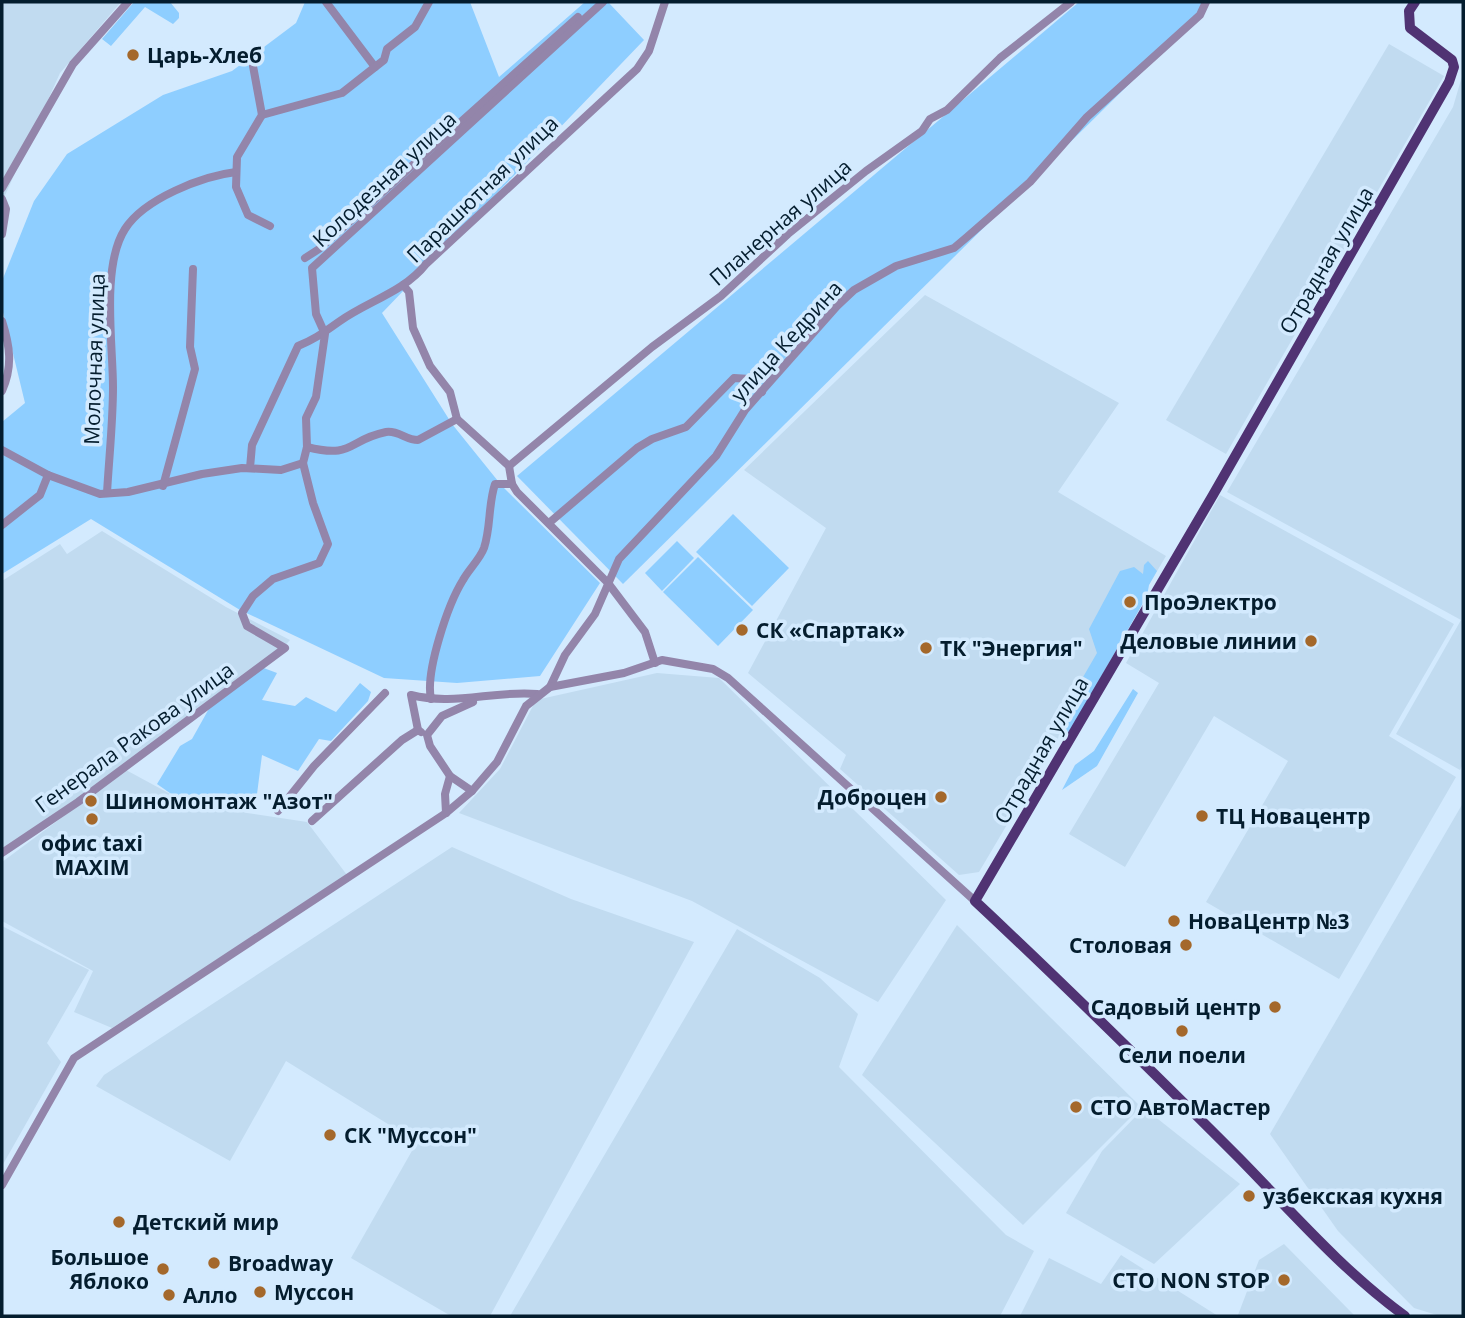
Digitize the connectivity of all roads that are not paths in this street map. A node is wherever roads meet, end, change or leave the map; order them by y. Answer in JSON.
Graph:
{"nodes":[{"id":1,"x":128,"y":2,"type":"edge"},
{"id":2,"x":326,"y":2,"type":"edge"},
{"id":3,"x":429,"y":2,"type":"edge"},
{"id":4,"x":595,"y":2,"type":"edge"},
{"id":5,"x":603,"y":2,"type":"edge"},
{"id":6,"x":665,"y":2,"type":"edge"},
{"id":7,"x":1071,"y":2,"type":"edge"},
{"id":8,"x":1206,"y":2,"type":"edge"},
{"id":9,"x":1415,"y":2,"type":"edge"},
{"id":10,"x":253,"y":65,"type":"dead end"},
{"id":11,"x":375,"y":67,"type":"junction"},
{"id":12,"x":262,"y":116,"type":"junction"},
{"id":13,"x":236,"y":172,"type":"junction"},
{"id":14,"x":2,"y":188,"type":"edge"},
{"id":15,"x":2,"y":199,"type":"edge"},
{"id":16,"x":270,"y":226,"type":"dead end"},
{"id":17,"x":2,"y":234,"type":"edge"},
{"id":18,"x":305,"y":258,"type":"dead end"},
{"id":19,"x":193,"y":270,"type":"dead end"},
{"id":20,"x":402,"y":285,"type":"junction"},
{"id":21,"x":2,"y":321,"type":"edge"},
{"id":22,"x":325,"y":334,"type":"junction"},
{"id":23,"x":2,"y":391,"type":"edge"},
{"id":24,"x":762,"y":392,"type":"junction"},
{"id":25,"x":457,"y":419,"type":"junction"},
{"id":26,"x":307,"y":447,"type":"junction"},
{"id":27,"x":2,"y":450,"type":"edge"},
{"id":28,"x":303,"y":463,"type":"junction"},
{"id":29,"x":509,"y":466,"type":"junction"},
{"id":30,"x":250,"y":468,"type":"junction"},
{"id":31,"x":48,"y":475,"type":"junction"},
{"id":32,"x":512,"y":484,"type":"junction"},
{"id":33,"x":163,"y":486,"type":"junction"},
{"id":34,"x":107,"y":493,"type":"junction"},
{"id":35,"x":549,"y":523,"type":"junction"},
{"id":36,"x":2,"y":525,"type":"edge"},
{"id":37,"x":608,"y":583,"type":"junction"},
{"id":38,"x":285,"y":648,"type":"joint"},
{"id":39,"x":655,"y":663,"type":"junction"},
{"id":40,"x":550,"y":687,"type":"junction"},
{"id":41,"x":385,"y":693,"type":"dead end"},
{"id":42,"x":537,"y":694,"type":"junction"},
{"id":43,"x":482,"y":698,"type":"junction"},
{"id":44,"x":431,"y":699,"type":"junction"},
{"id":45,"x":418,"y":730,"type":"junction"},
{"id":46,"x":426,"y":735,"type":"junction"},
{"id":47,"x":450,"y":776,"type":"junction"},
{"id":48,"x":472,"y":791,"type":"junction"},
{"id":49,"x":278,"y":811,"type":"dead end"},
{"id":50,"x":446,"y":813,"type":"junction"},
{"id":51,"x":312,"y":821,"type":"dead end"},
{"id":52,"x":2,"y":853,"type":"edge"},
{"id":53,"x":975,"y":901,"type":"junction"},
{"id":54,"x":2,"y":1185,"type":"edge"},
{"id":55,"x":1405,"y":1316,"type":"edge"}],
"edges":[{"from":1,"to":14,"type":"street"},
{"from":2,"to":11,"type":"street"},
{"from":3,"to":11,"type":"street"},
{"from":4,"to":18,"type":"street","name":"Колодезная улица"},
{"from":5,"to":22,"type":"street","name":"Колодезная улица"},
{"from":6,"to":20,"type":"street","name":"Парашютная улица"},
{"from":7,"to":29,"type":"street","name":"Планерная улица"},
{"from":8,"to":24,"type":"street","name":"улица Кедрина"},
{"from":9,"to":53,"type":"main road","name":"Отрадная улица"},
{"from":10,"to":12,"type":"street"},
{"from":11,"to":12,"type":"street"},
{"from":12,"to":13,"type":"street"},
{"from":13,"to":16,"type":"street"},
{"from":13,"to":34,"type":"street","name":"Молочная улица"},
{"from":15,"to":17,"type":"street"},
{"from":19,"to":33,"type":"street"},
{"from":20,"to":22,"type":"street","name":"Парашютная улица"},
{"from":20,"to":25,"type":"street"},
{"from":21,"to":23,"type":"street"},
{"from":22,"to":26,"type":"street","name":"Колодезная улица"},
{"from":22,"to":30,"type":"street","name":"Парашютная улица"},
{"from":24,"to":35,"type":"street"},
{"from":24,"to":37,"type":"street","name":"улица Кедрина"},
{"from":25,"to":26,"type":"street"},
{"from":25,"to":29,"type":"street"},
{"from":26,"to":28,"type":"street","name":"Колодезная улица"},
{"from":27,"to":31,"type":"street"},
{"from":28,"to":30,"type":"street"},
{"from":28,"to":38,"type":"street","name":"Колодезная улица"},
{"from":29,"to":32,"type":"street"},
{"from":30,"to":33,"type":"street"},
{"from":31,"to":34,"type":"street"},
{"from":31,"to":36,"type":"street"},
{"from":32,"to":35,"type":"street"},
{"from":32,"to":44,"type":"street"},
{"from":33,"to":34,"type":"street"},
{"from":35,"to":37,"type":"street"},
{"from":37,"to":39,"type":"street"},
{"from":37,"to":40,"type":"street","name":"улица Кедрина"},
{"from":38,"to":52,"type":"street","name":"Генерала Ракова улица"},
{"from":39,"to":40,"type":"street"},
{"from":39,"to":53,"type":"street"},
{"from":40,"to":42,"type":"street"},
{"from":41,"to":49,"type":"street"},
{"from":42,"to":43,"type":"street"},
{"from":42,"to":48,"type":"street"},
{"from":43,"to":44,"type":"street"},
{"from":43,"to":46,"type":"street"},
{"from":44,"to":45,"type":"street"},
{"from":45,"to":46,"type":"street"},
{"from":45,"to":51,"type":"street"},
{"from":46,"to":47,"type":"street"},
{"from":47,"to":48,"type":"street"},
{"from":47,"to":50,"type":"street"},
{"from":48,"to":50,"type":"street"},
{"from":50,"to":54,"type":"street"},
{"from":53,"to":55,"type":"main road"}]}
